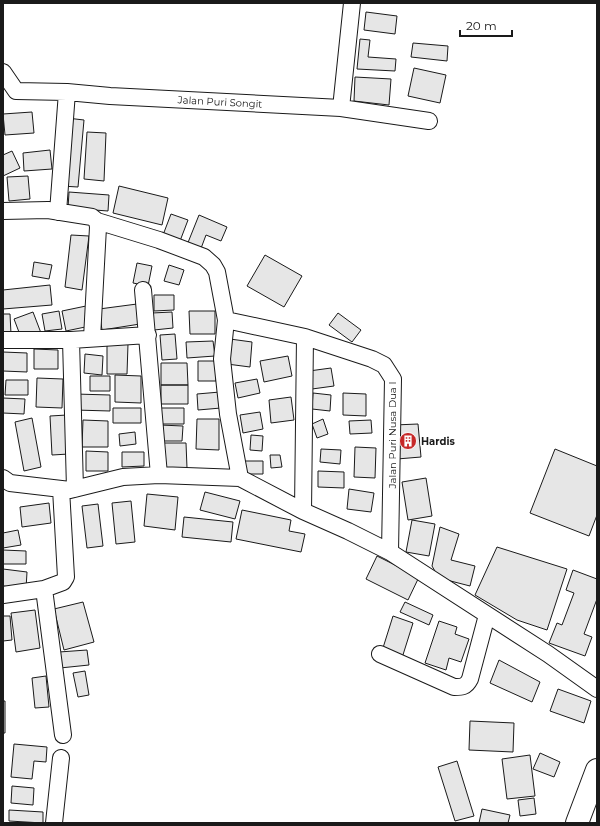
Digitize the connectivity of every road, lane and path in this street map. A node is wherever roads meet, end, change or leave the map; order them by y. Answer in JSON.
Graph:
{"nodes":[{"id":1,"x":352,"y":3,"type":"edge"},
{"id":2,"x":3,"y":72,"type":"edge"},
{"id":3,"x":67,"y":92,"type":"junction"},
{"id":4,"x":341,"y":108,"type":"junction"},
{"id":5,"x":429,"y":121,"type":"dead end"},
{"id":6,"x":3,"y":211,"type":"edge"},
{"id":7,"x":58,"y":212,"type":"junction"},
{"id":8,"x":97,"y":221,"type":"junction"},
{"id":9,"x":143,"y":290,"type":"dead end"},
{"id":10,"x":226,"y":320,"type":"junction"},
{"id":11,"x":148,"y":335,"type":"junction"},
{"id":12,"x":305,"y":337,"type":"junction"},
{"id":13,"x":92,"y":338,"type":"junction"},
{"id":14,"x":3,"y":340,"type":"edge"},
{"id":15,"x":71,"y":340,"type":"junction"},
{"id":16,"x":158,"y":475,"type":"junction"},
{"id":17,"x":3,"y":478,"type":"edge"},
{"id":18,"x":240,"y":478,"type":"junction"},
{"id":19,"x":68,"y":489,"type":"junction"},
{"id":20,"x":303,"y":511,"type":"junction"},
{"id":21,"x":390,"y":552,"type":"junction"},
{"id":22,"x":44,"y":589,"type":"junction"},
{"id":23,"x":3,"y":595,"type":"edge"},
{"id":24,"x":487,"y":615,"type":"junction"},
{"id":25,"x":380,"y":654,"type":"dead end"},
{"id":26,"x":597,"y":689,"type":"edge"},
{"id":27,"x":63,"y":735,"type":"dead end"},
{"id":28,"x":61,"y":758,"type":"dead end"},
{"id":29,"x":597,"y":770,"type":"edge"},
{"id":30,"x":54,"y":823,"type":"edge"},
{"id":31,"x":576,"y":823,"type":"edge"}],
"edges":[{"from":1,"to":4,"type":"street"},
{"from":2,"to":3,"type":"street","name":"Jalan Puri Songit"},
{"from":3,"to":4,"type":"street","name":"Jalan Puri Songit"},
{"from":3,"to":7,"type":"street"},
{"from":4,"to":5,"type":"street","name":"Jalan Puri Songit"},
{"from":6,"to":7,"type":"street"},
{"from":7,"to":8,"type":"street"},
{"from":8,"to":10,"type":"street"},
{"from":8,"to":13,"type":"street"},
{"from":9,"to":11,"type":"street"},
{"from":10,"to":12,"type":"street","name":"Jalan Puri Nusa Dua I"},
{"from":10,"to":18,"type":"street"},
{"from":11,"to":13,"type":"street"},
{"from":11,"to":16,"type":"street"},
{"from":12,"to":20,"type":"street"},
{"from":12,"to":21,"type":"street","name":"Jalan Puri Nusa Dua I"},
{"from":13,"to":15,"type":"street"},
{"from":14,"to":15,"type":"street"},
{"from":15,"to":19,"type":"street"},
{"from":16,"to":18,"type":"street"},
{"from":16,"to":19,"type":"street"},
{"from":17,"to":19,"type":"street"},
{"from":18,"to":20,"type":"street"},
{"from":19,"to":22,"type":"street"},
{"from":20,"to":21,"type":"street"},
{"from":21,"to":24,"type":"street"},
{"from":22,"to":23,"type":"street"},
{"from":22,"to":27,"type":"street"},
{"from":24,"to":25,"type":"street"},
{"from":24,"to":26,"type":"street"},
{"from":28,"to":30,"type":"street"},
{"from":29,"to":31,"type":"highway"}]}
